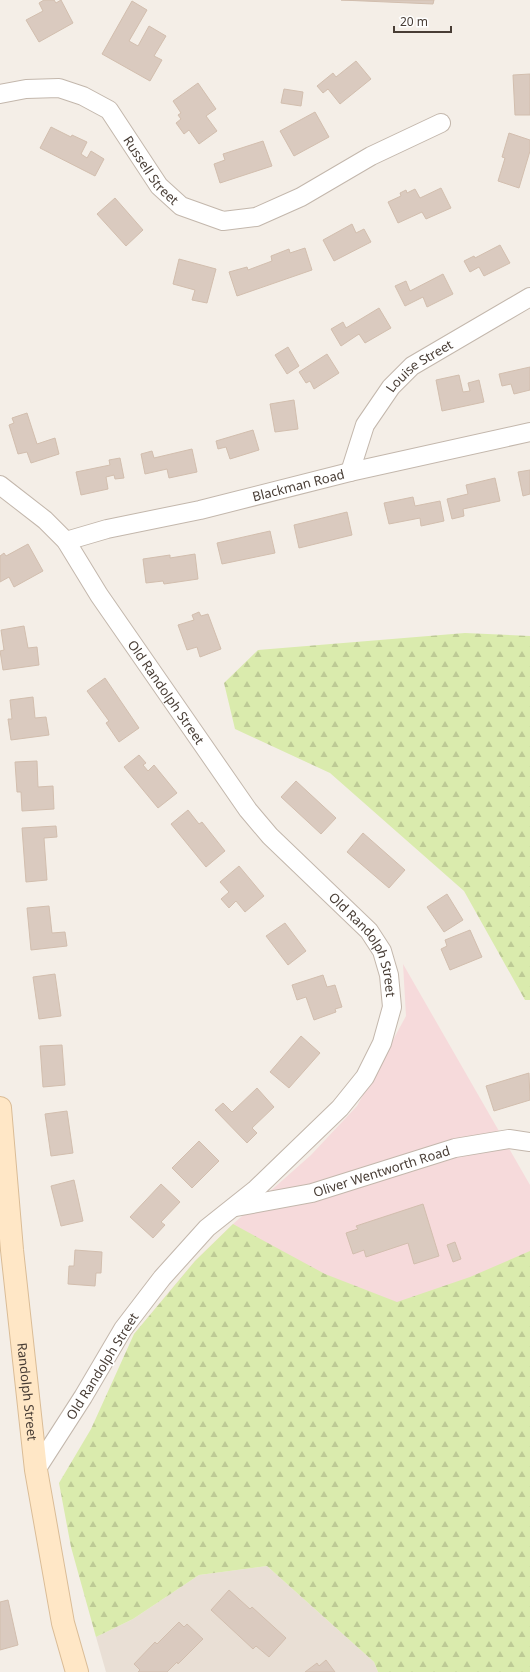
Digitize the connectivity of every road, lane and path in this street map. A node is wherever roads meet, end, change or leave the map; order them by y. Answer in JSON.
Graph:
{"nodes":[{"id":1,"x":0,"y":94,"type":"edge"},
{"id":2,"x":441,"y":123,"type":"dead end"},
{"id":3,"x":530,"y":297,"type":"edge"},
{"id":4,"x":530,"y":432,"type":"edge"},
{"id":5,"x":350,"y":472,"type":"junction"},
{"id":6,"x":0,"y":485,"type":"edge"},
{"id":7,"x":66,"y":541,"type":"junction"},
{"id":8,"x":0,"y":1108,"type":"edge"},
{"id":9,"x":530,"y":1142,"type":"edge"},
{"id":10,"x":233,"y":1207,"type":"junction"},
{"id":11,"x":36,"y":1470,"type":"junction"},
{"id":12,"x":77,"y":1672,"type":"edge"}],
"edges":[{"from":1,"to":2,"type":"street","name":"Russell Street"},
{"from":3,"to":5,"type":"street","name":"Louise Street"},
{"from":4,"to":5,"type":"street","name":"Blackman Road"},
{"from":5,"to":7,"type":"street","name":"Blackman Road"},
{"from":6,"to":7,"type":"street","name":"Old Randolph Street"},
{"from":7,"to":10,"type":"street","name":"Old Randolph Street"},
{"from":8,"to":11,"type":"main road","name":"Randolph Street"},
{"from":9,"to":10,"type":"street","name":"Oliver Wentworth Road"},
{"from":10,"to":11,"type":"street","name":"Old Randolph Street"},
{"from":11,"to":12,"type":"main road","name":"Randolph Street"}]}
